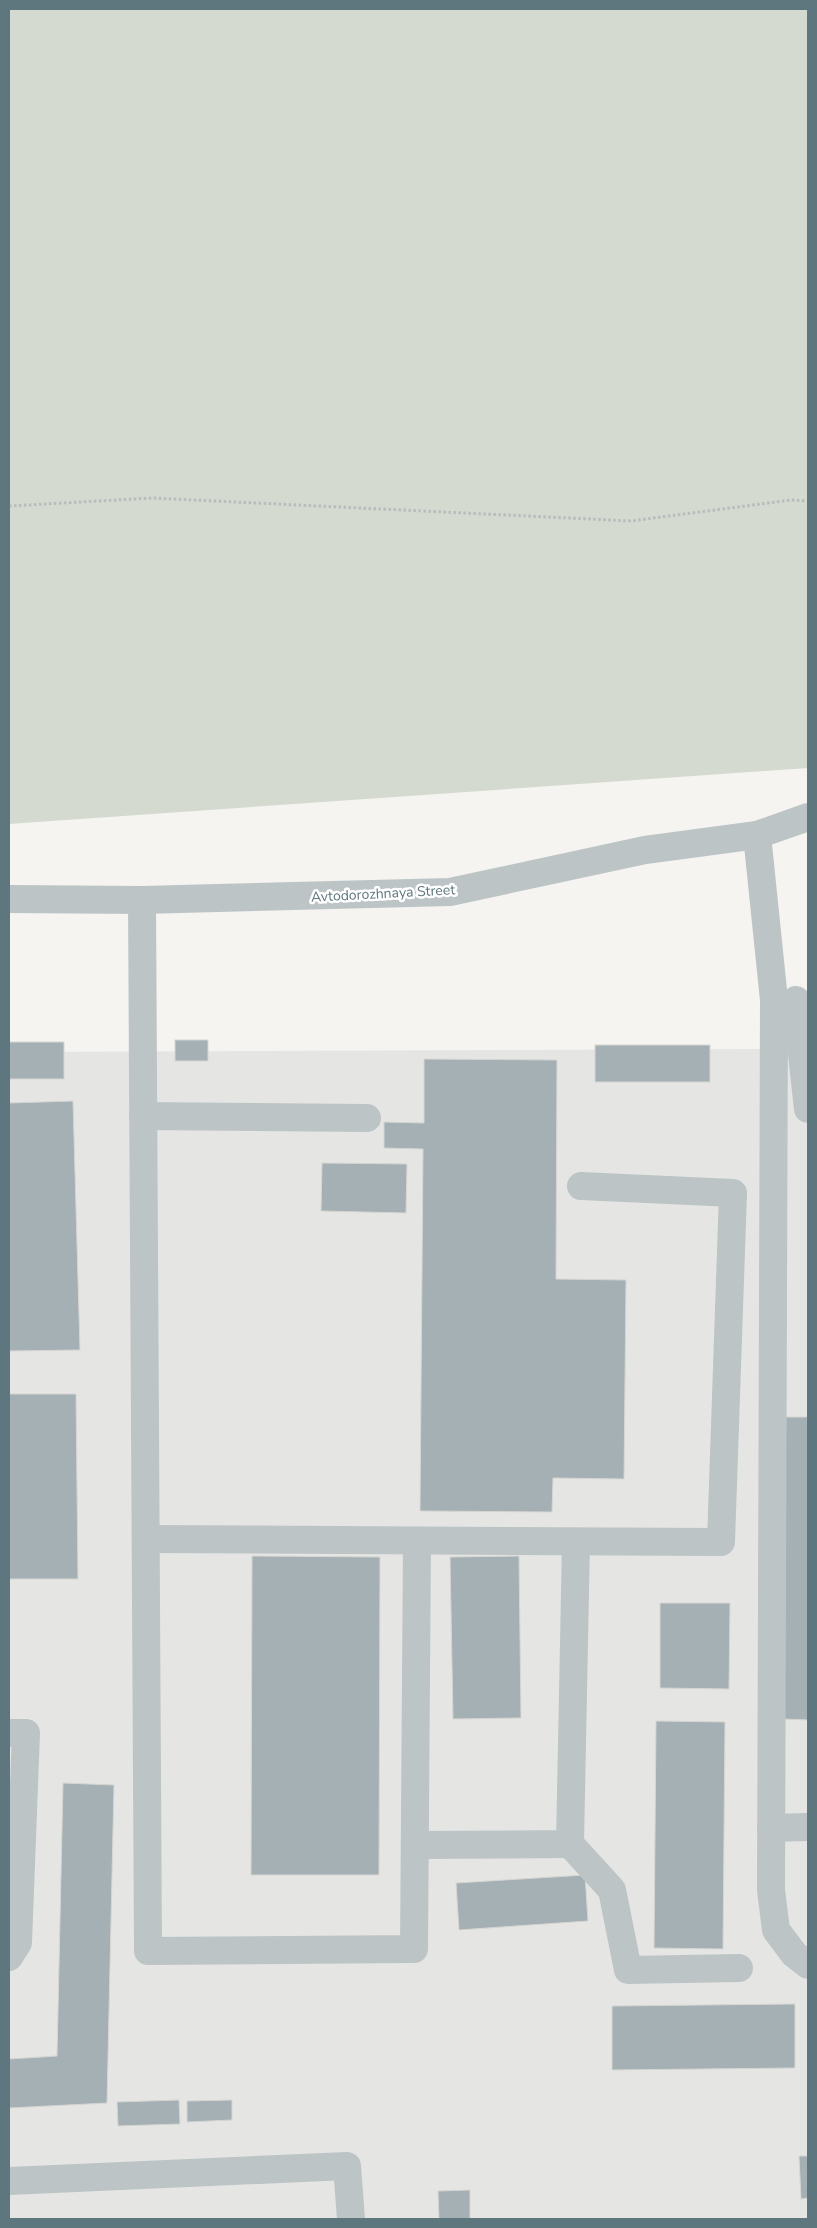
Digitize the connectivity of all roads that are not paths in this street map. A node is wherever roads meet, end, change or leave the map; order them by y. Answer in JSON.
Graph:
{"nodes":[{"id":1,"x":808,"y":817,"type":"edge"},
{"id":2,"x":757,"y":836,"type":"junction"},
{"id":3,"x":9,"y":899,"type":"edge"},
{"id":4,"x":142,"y":900,"type":"junction"},
{"id":5,"x":793,"y":1000,"type":"edge"},
{"id":6,"x":808,"y":1109,"type":"edge"},
{"id":7,"x":143,"y":1116,"type":"junction"},
{"id":8,"x":367,"y":1118,"type":"dead end"},
{"id":9,"x":581,"y":1186,"type":"dead end"},
{"id":10,"x":146,"y":1539,"type":"junction"},
{"id":11,"x":417,"y":1541,"type":"junction"},
{"id":12,"x":576,"y":1542,"type":"junction"},
{"id":13,"x":9,"y":1733,"type":"edge"},
{"id":14,"x":808,"y":1827,"type":"edge"},
{"id":15,"x":771,"y":1828,"type":"junction"},
{"id":16,"x":570,"y":1844,"type":"junction"},
{"id":17,"x":415,"y":1845,"type":"junction"},
{"id":18,"x":9,"y":1957,"type":"edge"},
{"id":19,"x":808,"y":1966,"type":"edge"},
{"id":20,"x":739,"y":1968,"type":"dead end"},
{"id":21,"x":9,"y":2181,"type":"edge"},
{"id":22,"x":351,"y":2219,"type":"edge"}],
"edges":[{"from":1,"to":2,"type":"street","name":"Avtodorozhnaya Street"},
{"from":2,"to":4,"type":"street","name":"Avtodorozhnaya Street"},
{"from":2,"to":5,"type":"street"},
{"from":3,"to":4,"type":"street","name":"Avtodorozhnaya Street"},
{"from":4,"to":7,"type":"street"},
{"from":5,"to":6,"type":"street"},
{"from":5,"to":15,"type":"street"},
{"from":7,"to":8,"type":"street"},
{"from":7,"to":10,"type":"street"},
{"from":9,"to":12,"type":"street"},
{"from":10,"to":11,"type":"street"},
{"from":10,"to":17,"type":"street"},
{"from":11,"to":12,"type":"street"},
{"from":11,"to":17,"type":"street"},
{"from":12,"to":16,"type":"street"},
{"from":13,"to":18,"type":"street"},
{"from":14,"to":15,"type":"street"},
{"from":15,"to":19,"type":"street"},
{"from":16,"to":17,"type":"street"},
{"from":16,"to":20,"type":"street"},
{"from":21,"to":22,"type":"street"}]}
